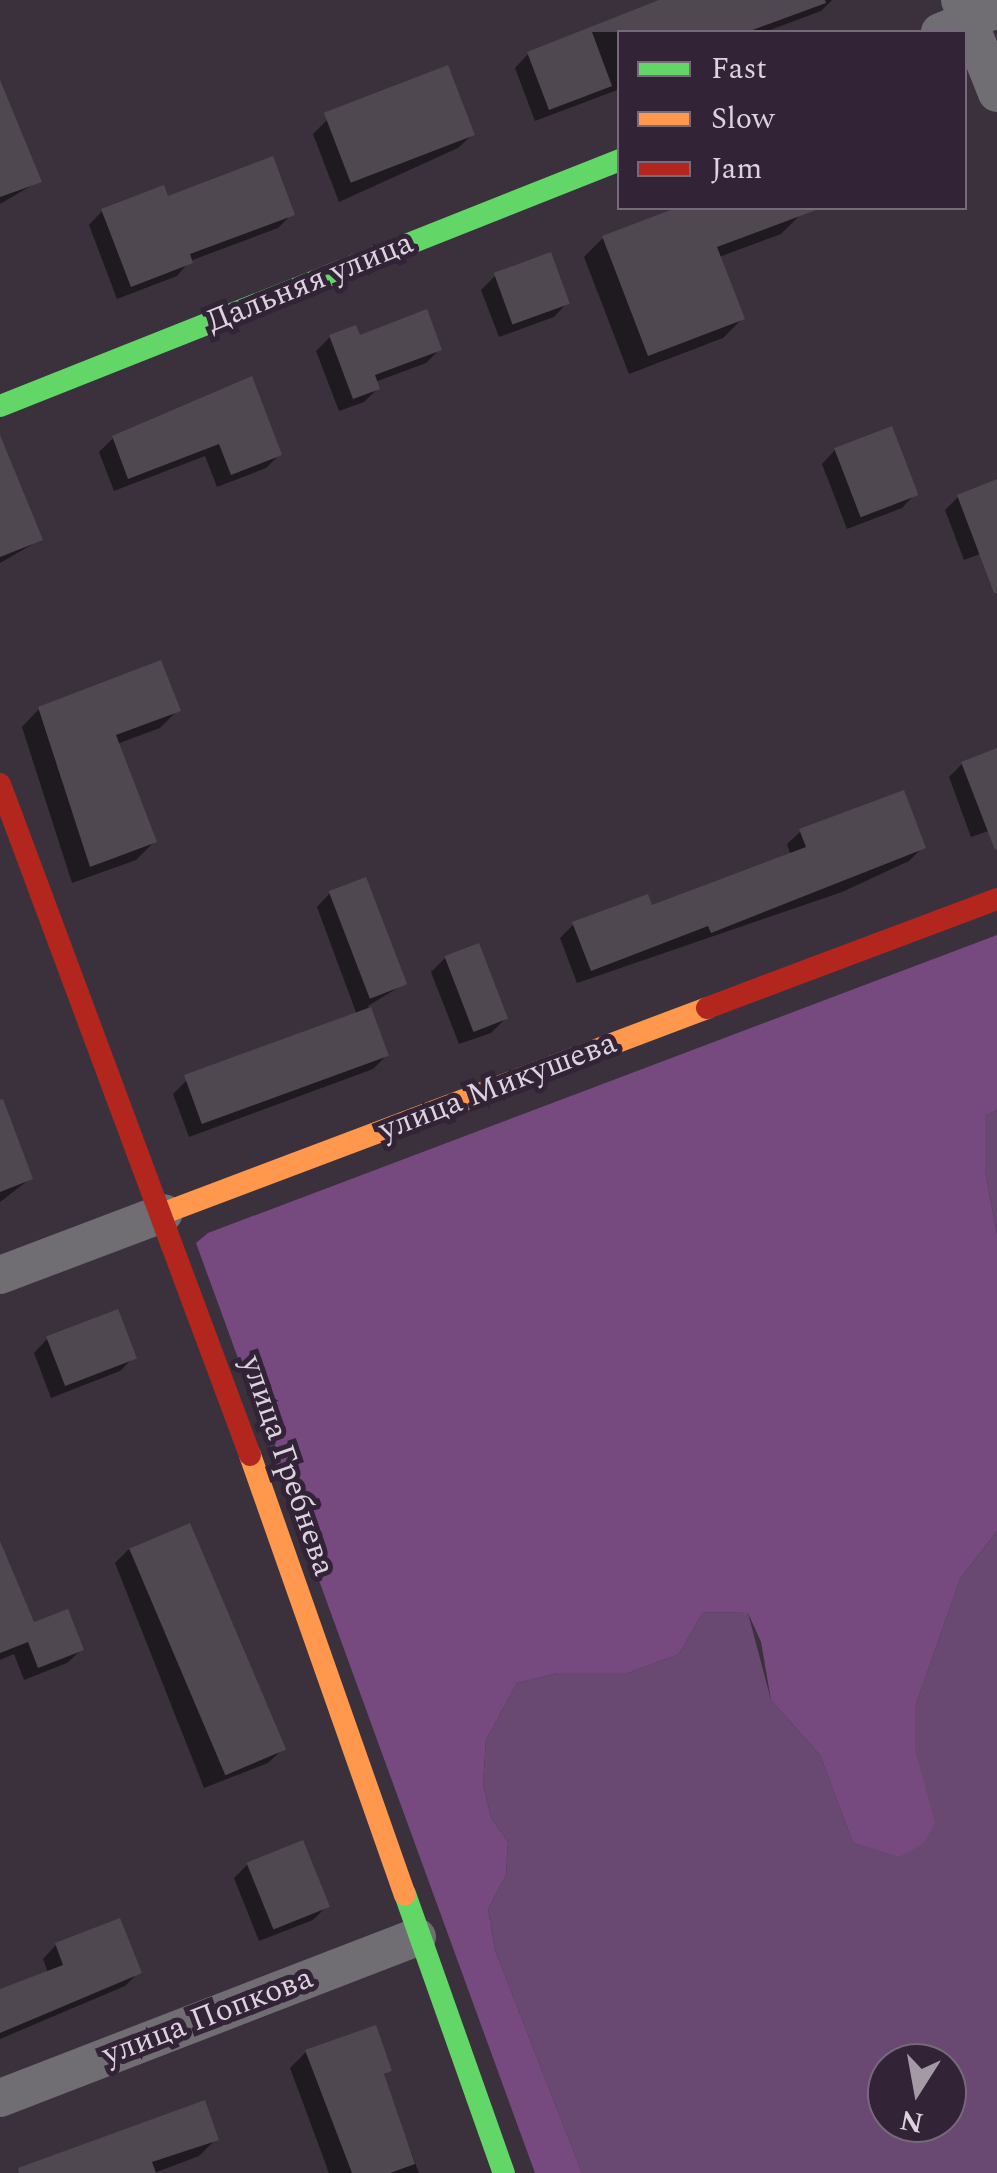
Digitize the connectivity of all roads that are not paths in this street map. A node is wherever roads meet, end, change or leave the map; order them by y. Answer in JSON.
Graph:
{"nodes":[{"id":1,"x":967,"y":16,"type":"edge"},
{"id":2,"x":997,"y":93,"type":"edge"},
{"id":3,"x":617,"y":161,"type":"edge"},
{"id":4,"x":0,"y":406,"type":"edge"},
{"id":5,"x":3,"y":802,"type":"edge"},
{"id":6,"x":997,"y":898,"type":"edge"},
{"id":7,"x":164,"y":1213,"type":"junction"},
{"id":8,"x":0,"y":1275,"type":"edge"},
{"id":9,"x":417,"y":1937,"type":"junction"},
{"id":10,"x":0,"y":2098,"type":"edge"},
{"id":11,"x":504,"y":2173,"type":"edge"}],
"edges":[{"from":1,"to":2,"type":"street"},
{"from":3,"to":4,"type":"street","name":"Дальняя улица"},
{"from":5,"to":7,"type":"street","name":"улица Гребнева"},
{"from":6,"to":7,"type":"street","name":"улица Микушева"},
{"from":7,"to":8,"type":"street","name":"улица Микушева"},
{"from":7,"to":9,"type":"street","name":"улица Гребнева"},
{"from":9,"to":10,"type":"street","name":"улица Попкова"},
{"from":9,"to":11,"type":"street","name":"улица Гребнева"}]}
